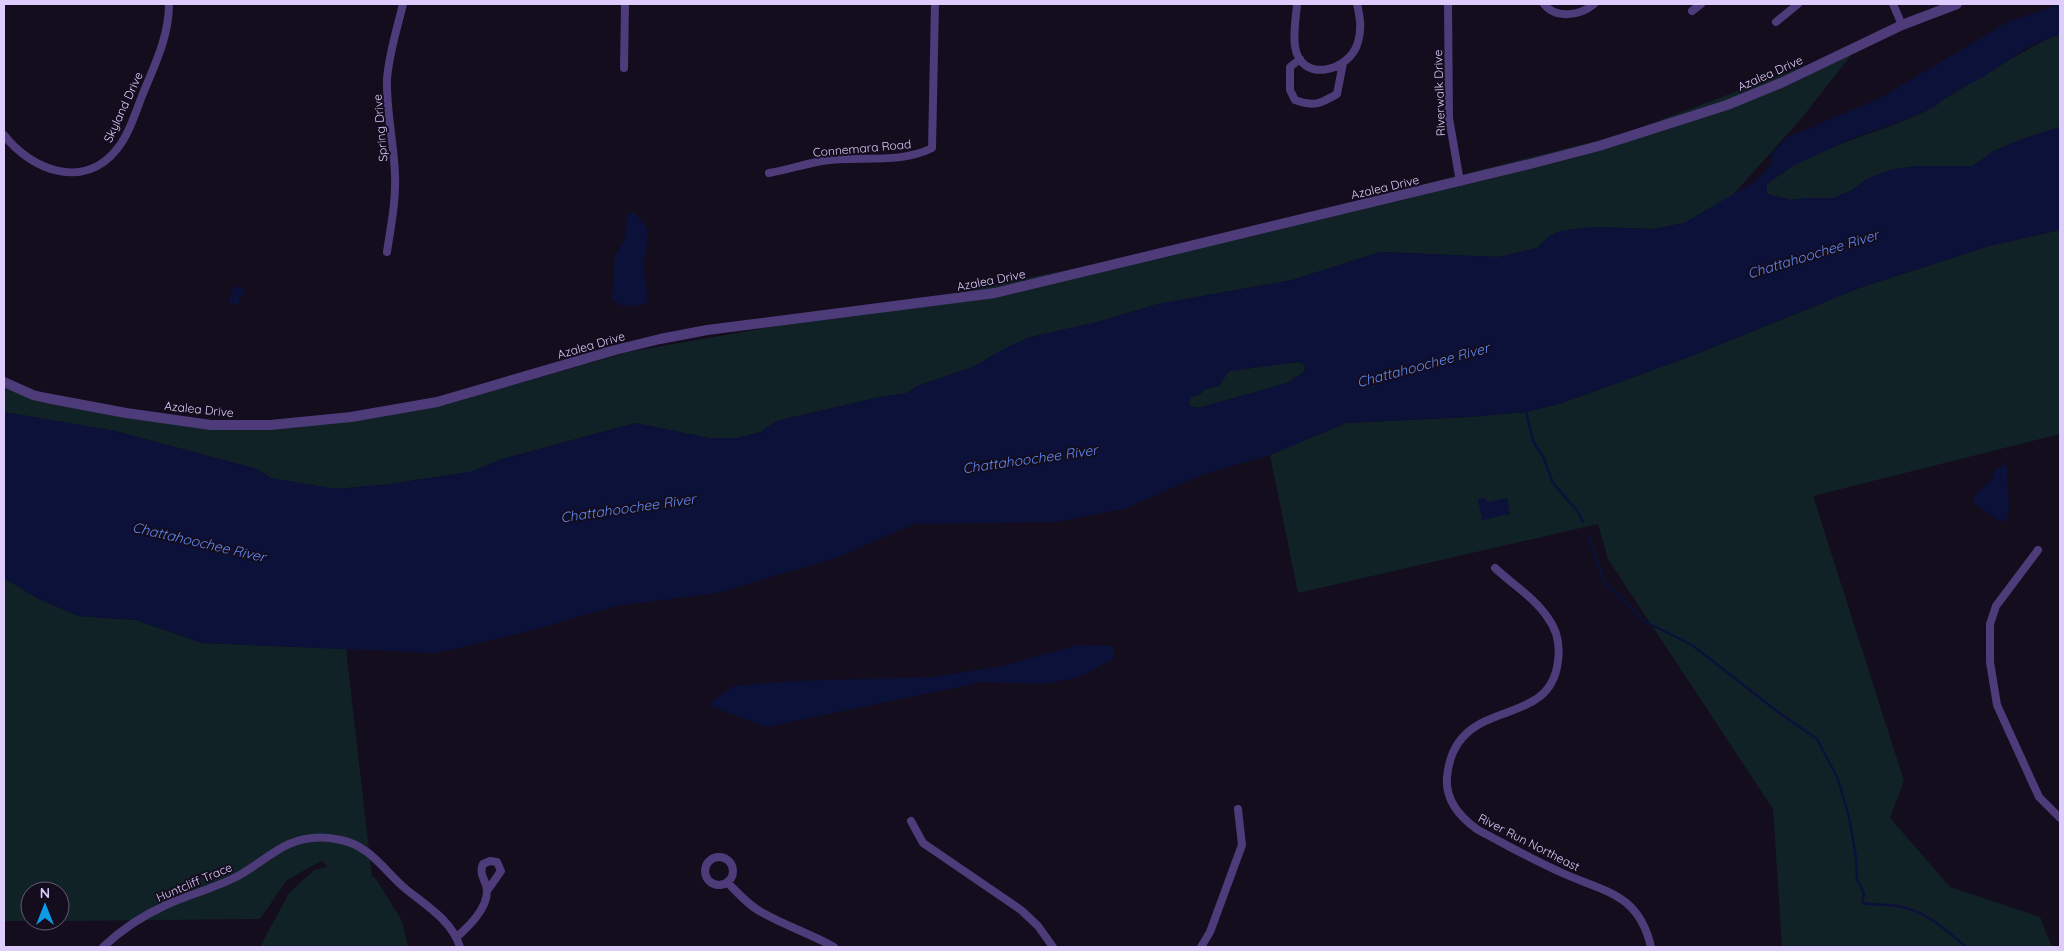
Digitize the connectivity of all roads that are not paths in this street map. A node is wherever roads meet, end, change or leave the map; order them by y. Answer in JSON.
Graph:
{"nodes":[{"id":1,"x":169,"y":4,"type":"edge"},
{"id":2,"x":403,"y":4,"type":"edge"},
{"id":3,"x":626,"y":4,"type":"edge"},
{"id":4,"x":935,"y":4,"type":"edge"},
{"id":5,"x":1297,"y":4,"type":"edge"},
{"id":6,"x":1357,"y":4,"type":"edge"},
{"id":7,"x":1448,"y":4,"type":"edge"},
{"id":8,"x":1544,"y":4,"type":"edge"},
{"id":9,"x":1594,"y":4,"type":"edge"},
{"id":10,"x":1702,"y":4,"type":"edge"},
{"id":11,"x":1798,"y":4,"type":"edge"},
{"id":12,"x":1893,"y":4,"type":"edge"},
{"id":13,"x":1957,"y":4,"type":"edge"},
{"id":14,"x":1692,"y":11,"type":"dead end"},
{"id":15,"x":1776,"y":22,"type":"dead end"},
{"id":16,"x":1902,"y":25,"type":"junction"},
{"id":17,"x":1300,"y":58,"type":"junction"},
{"id":18,"x":1343,"y":63,"type":"junction"},
{"id":19,"x":624,"y":68,"type":"dead end"},
{"id":20,"x":4,"y":135,"type":"edge"},
{"id":21,"x":769,"y":173,"type":"dead end"},
{"id":22,"x":1460,"y":182,"type":"junction"},
{"id":23,"x":387,"y":252,"type":"dead end"},
{"id":24,"x":4,"y":382,"type":"edge"},
{"id":25,"x":2038,"y":550,"type":"dead end"},
{"id":26,"x":1495,"y":568,"type":"dead end"},
{"id":27,"x":1238,"y":809,"type":"dead end"},
{"id":28,"x":2060,"y":818,"type":"edge"},
{"id":29,"x":911,"y":821,"type":"dead end"},
{"id":30,"x":727,"y":882,"type":"dead end"},
{"id":31,"x":487,"y":891,"type":"dead end"},
{"id":32,"x":457,"y":937,"type":"junction"},
{"id":33,"x":104,"y":947,"type":"edge"},
{"id":34,"x":460,"y":947,"type":"edge"},
{"id":35,"x":834,"y":947,"type":"edge"},
{"id":36,"x":1053,"y":947,"type":"edge"},
{"id":37,"x":1202,"y":947,"type":"edge"},
{"id":38,"x":1651,"y":947,"type":"edge"}],
"edges":[{"from":1,"to":20,"type":"street","name":"Skyland Drive"},
{"from":2,"to":23,"type":"street","name":"Spring Drive"},
{"from":3,"to":19,"type":"street"},
{"from":4,"to":21,"type":"street","name":"Connemara Road"},
{"from":5,"to":17,"type":"street"},
{"from":6,"to":18,"type":"street"},
{"from":7,"to":22,"type":"street","name":"Riverwalk Drive"},
{"from":8,"to":9,"type":"street"},
{"from":10,"to":14,"type":"street"},
{"from":11,"to":15,"type":"street"},
{"from":12,"to":16,"type":"street"},
{"from":13,"to":16,"type":"street","name":"Azalea Drive"},
{"from":16,"to":22,"type":"street","name":"Azalea Drive"},
{"from":17,"to":18,"type":"street"},
{"from":17,"to":18,"type":"street"},
{"from":22,"to":24,"type":"street","name":"Azalea Drive"},
{"from":25,"to":28,"type":"street"},
{"from":26,"to":38,"type":"street","name":"River Run Northeast"},
{"from":27,"to":37,"type":"street"},
{"from":29,"to":36,"type":"street"},
{"from":30,"to":35,"type":"street"},
{"from":31,"to":32,"type":"street"},
{"from":32,"to":33,"type":"street","name":"Huntcliff Trace"},
{"from":32,"to":34,"type":"street","name":"Huntcliff Trace"}]}
